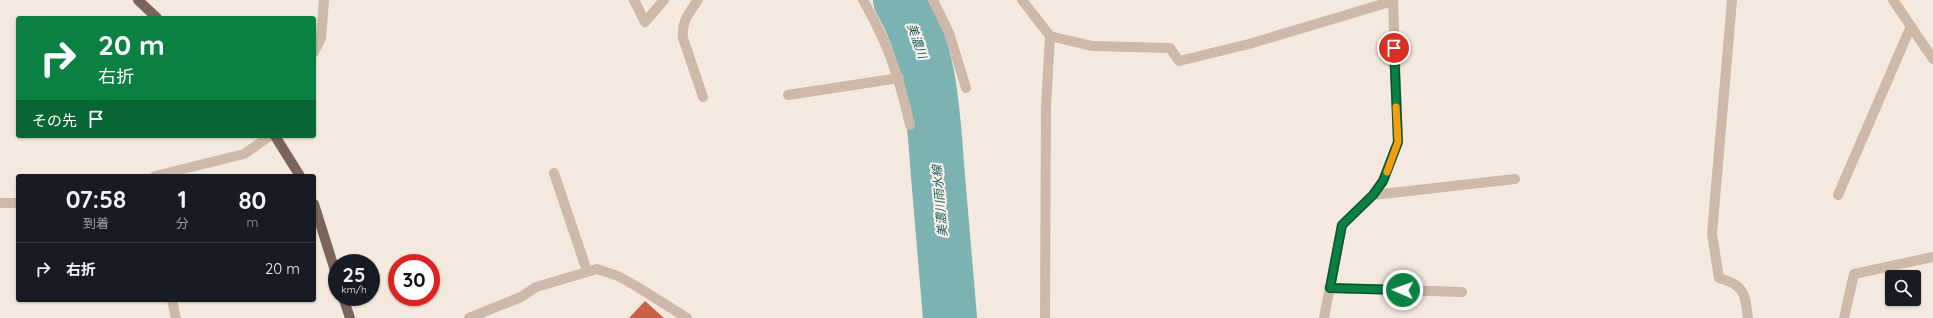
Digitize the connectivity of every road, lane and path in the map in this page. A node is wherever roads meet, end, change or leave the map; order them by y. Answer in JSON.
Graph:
{"nodes":[{"id":1,"x":138,"y":0,"type":"edge"},
{"id":2,"x":324,"y":0,"type":"edge"},
{"id":3,"x":634,"y":0,"type":"edge"},
{"id":4,"x":664,"y":0,"type":"edge"},
{"id":5,"x":698,"y":0,"type":"edge"},
{"id":6,"x":863,"y":0,"type":"edge"},
{"id":7,"x":933,"y":0,"type":"edge"},
{"id":8,"x":1022,"y":0,"type":"edge"},
{"id":9,"x":1393,"y":0,"type":"edge"},
{"id":10,"x":1732,"y":0,"type":"edge"},
{"id":11,"x":1893,"y":0,"type":"edge"},
{"id":12,"x":155,"y":16,"type":"edge"},
{"id":13,"x":1911,"y":26,"type":"junction"},
{"id":14,"x":1050,"y":36,"type":"junction"},
{"id":15,"x":316,"y":47,"type":"edge"},
{"id":16,"x":1933,"y":59,"type":"edge"},
{"id":17,"x":899,"y":78,"type":"junction"},
{"id":18,"x":966,"y":88,"type":"dead end"},
{"id":19,"x":788,"y":94,"type":"dead end"},
{"id":20,"x":703,"y":97,"type":"dead end"},
{"id":21,"x":910,"y":125,"type":"dead end"},
{"id":22,"x":267,"y":138,"type":"edge"},
{"id":23,"x":276,"y":138,"type":"edge"},
{"id":24,"x":554,"y":173,"type":"dead end"},
{"id":25,"x":163,"y":174,"type":"edge"},
{"id":26,"x":299,"y":174,"type":"edge"},
{"id":27,"x":1516,"y":180,"type":"dead end"},
{"id":28,"x":1373,"y":195,"type":"junction"},
{"id":29,"x":1838,"y":195,"type":"dead end"},
{"id":30,"x":0,"y":202,"type":"edge"},
{"id":31,"x":16,"y":203,"type":"edge"},
{"id":32,"x":316,"y":210,"type":"edge"},
{"id":33,"x":330,"y":254,"type":"edge"},
{"id":34,"x":1933,"y":258,"type":"edge"},
{"id":35,"x":587,"y":271,"type":"junction"},
{"id":36,"x":1330,"y":288,"type":"junction"},
{"id":37,"x":1462,"y":292,"type":"dead end"},
{"id":38,"x":172,"y":302,"type":"edge"},
{"id":39,"x":346,"y":306,"type":"edge"},
{"id":40,"x":176,"y":318,"type":"edge"},
{"id":41,"x":350,"y":318,"type":"edge"},
{"id":42,"x":469,"y":318,"type":"edge"},
{"id":43,"x":687,"y":318,"type":"edge"},
{"id":44,"x":1045,"y":318,"type":"edge"},
{"id":45,"x":1324,"y":318,"type":"edge"},
{"id":46,"x":1748,"y":318,"type":"edge"},
{"id":47,"x":1844,"y":318,"type":"edge"}],
"edges":[{"from":1,"to":12,"type":"main road"},
{"from":2,"to":15,"type":"street"},
{"from":3,"to":4,"type":"street"},
{"from":5,"to":20,"type":"street"},
{"from":6,"to":17,"type":"street"},
{"from":7,"to":18,"type":"street"},
{"from":8,"to":14,"type":"street"},
{"from":9,"to":14,"type":"street"},
{"from":9,"to":28,"type":"street"},
{"from":10,"to":46,"type":"street"},
{"from":11,"to":13,"type":"street"},
{"from":13,"to":16,"type":"street"},
{"from":13,"to":29,"type":"street"},
{"from":14,"to":44,"type":"street"},
{"from":17,"to":19,"type":"street"},
{"from":17,"to":21,"type":"street"},
{"from":22,"to":25,"type":"street"},
{"from":23,"to":26,"type":"main road"},
{"from":24,"to":35,"type":"street"},
{"from":27,"to":28,"type":"street"},
{"from":28,"to":36,"type":"street"},
{"from":30,"to":31,"type":"street"},
{"from":32,"to":33,"type":"main road"},
{"from":34,"to":47,"type":"street"},
{"from":35,"to":42,"type":"street"},
{"from":35,"to":43,"type":"street"},
{"from":36,"to":37,"type":"street"},
{"from":36,"to":45,"type":"street"},
{"from":38,"to":40,"type":"street"},
{"from":39,"to":41,"type":"main road"}]}
